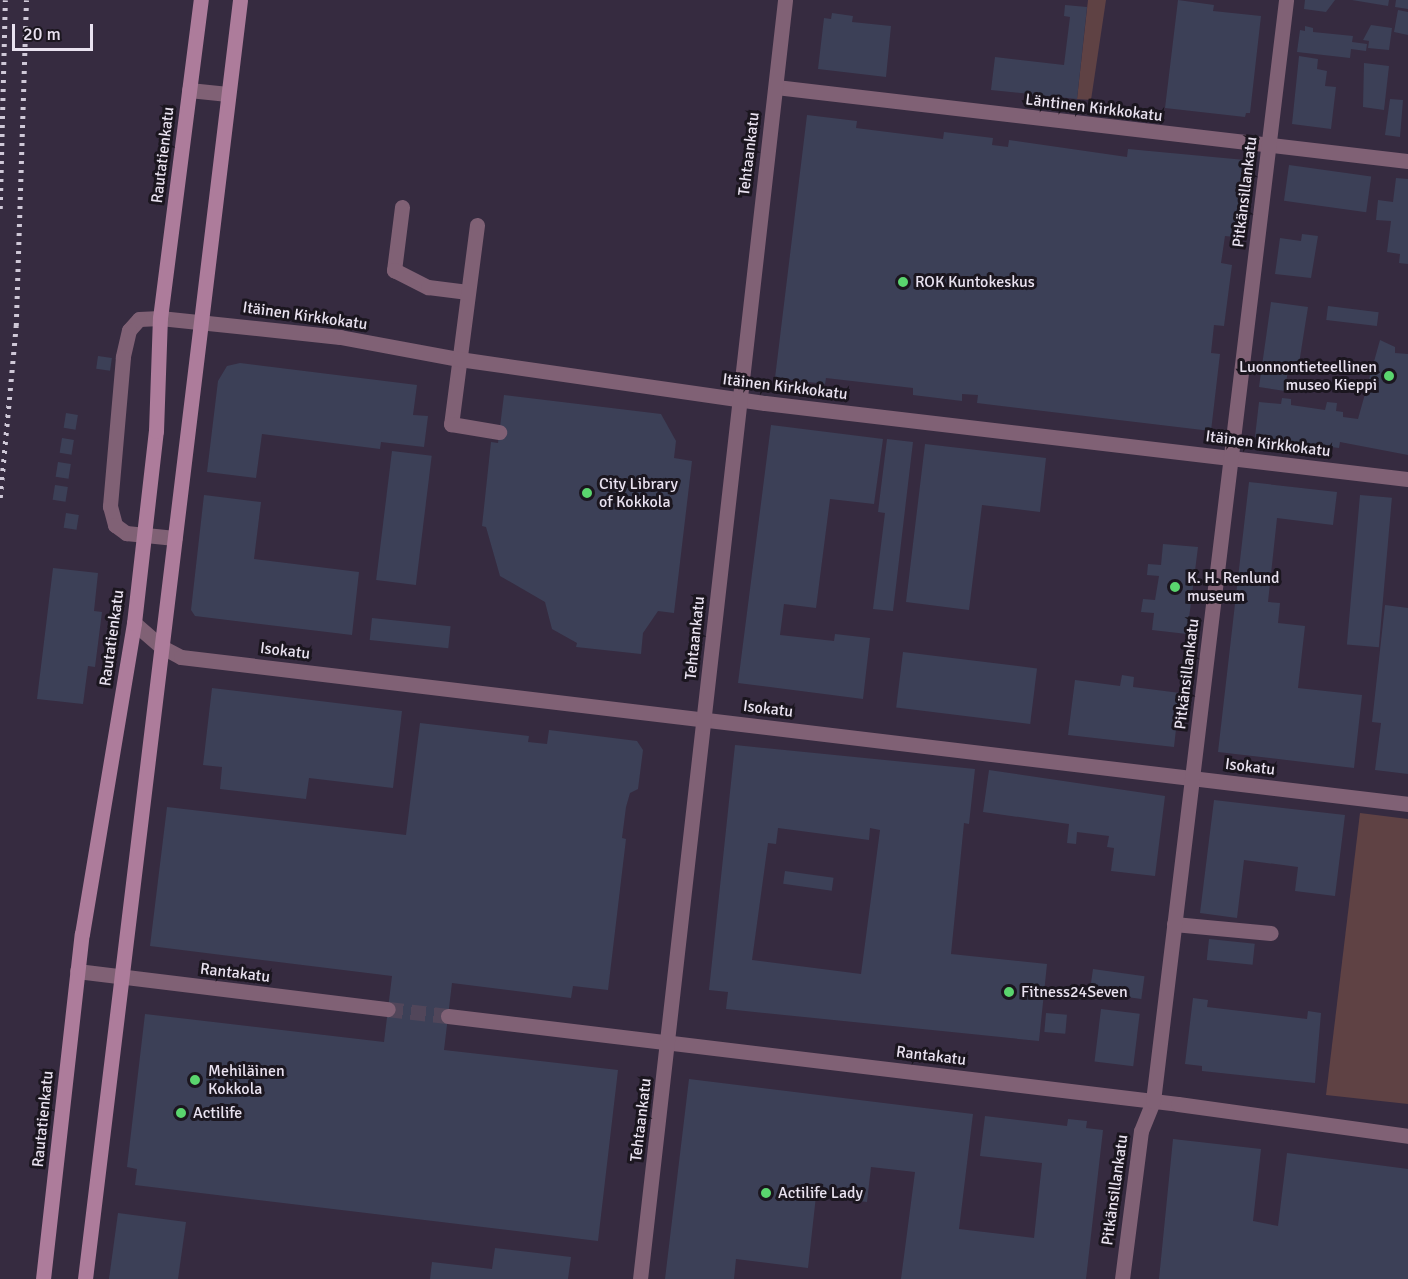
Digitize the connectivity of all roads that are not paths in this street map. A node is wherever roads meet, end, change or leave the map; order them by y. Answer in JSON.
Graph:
{"nodes":[{"id":1,"x":201,"y":0,"type":"edge"},
{"id":2,"x":240,"y":0,"type":"edge"},
{"id":3,"x":785,"y":0,"type":"edge"},
{"id":4,"x":1286,"y":0,"type":"edge"},
{"id":5,"x":776,"y":87,"type":"junction"},
{"id":6,"x":189,"y":90,"type":"junction"},
{"id":7,"x":228,"y":94,"type":"junction"},
{"id":8,"x":1268,"y":145,"type":"junction"},
{"id":9,"x":1408,"y":161,"type":"edge"},
{"id":10,"x":402,"y":207,"type":"dead end"},
{"id":11,"x":477,"y":225,"type":"dead end"},
{"id":12,"x":468,"y":292,"type":"junction"},
{"id":13,"x":160,"y":318,"type":"junction"},
{"id":14,"x":200,"y":321,"type":"junction"},
{"id":15,"x":459,"y":359,"type":"junction"},
{"id":16,"x":739,"y":399,"type":"junction"},
{"id":17,"x":499,"y":432,"type":"dead end"},
{"id":18,"x":1231,"y":458,"type":"junction"},
{"id":19,"x":1408,"y":479,"type":"edge"},
{"id":20,"x":144,"y":535,"type":"junction"},
{"id":21,"x":175,"y":538,"type":"junction"},
{"id":22,"x":134,"y":623,"type":"junction"},
{"id":23,"x":162,"y":647,"type":"junction"},
{"id":24,"x":704,"y":720,"type":"junction"},
{"id":25,"x":1192,"y":778,"type":"junction"},
{"id":26,"x":1408,"y":804,"type":"edge"},
{"id":27,"x":1174,"y":924,"type":"junction"},
{"id":28,"x":1271,"y":933,"type":"dead end"},
{"id":29,"x":77,"y":971,"type":"junction"},
{"id":30,"x":120,"y":978,"type":"junction"},
{"id":31,"x":388,"y":1009,"type":"tunnel mouth"},
{"id":32,"x":448,"y":1016,"type":"tunnel mouth"},
{"id":33,"x":669,"y":1040,"type":"junction"},
{"id":34,"x":1153,"y":1101,"type":"junction"},
{"id":35,"x":1408,"y":1136,"type":"edge"},
{"id":36,"x":43,"y":1279,"type":"edge"},
{"id":37,"x":85,"y":1279,"type":"edge"},
{"id":38,"x":640,"y":1279,"type":"edge"},
{"id":39,"x":1122,"y":1279,"type":"edge"}],
"edges":[{"from":1,"to":6,"type":"main road","name":"Rautatienkatu"},
{"from":2,"to":7,"type":"main road"},
{"from":3,"to":5,"type":"street","name":"Tehtaankatu"},
{"from":4,"to":8,"type":"street","name":"Pitkänsillankatu"},
{"from":5,"to":8,"type":"street","name":"Läntinen Kirkkokatu"},
{"from":5,"to":16,"type":"street","name":"Tehtaankatu"},
{"from":6,"to":7,"type":"street"},
{"from":6,"to":13,"type":"main road","name":"Rautatienkatu"},
{"from":7,"to":14,"type":"main road"},
{"from":8,"to":9,"type":"street","name":"Läntinen Kirkkokatu"},
{"from":8,"to":18,"type":"street","name":"Pitkänsillankatu"},
{"from":10,"to":12,"type":"street"},
{"from":11,"to":12,"type":"street"},
{"from":12,"to":15,"type":"street"},
{"from":13,"to":14,"type":"street","name":"Itäinen Kirkkokatu"},
{"from":13,"to":20,"type":"main road","name":"Rautatienkatu"},
{"from":13,"to":20,"type":"street"},
{"from":14,"to":15,"type":"street","name":"Itäinen Kirkkokatu"},
{"from":14,"to":21,"type":"main road"},
{"from":15,"to":16,"type":"street","name":"Itäinen Kirkkokatu"},
{"from":15,"to":17,"type":"street"},
{"from":16,"to":18,"type":"street","name":"Itäinen Kirkkokatu"},
{"from":16,"to":24,"type":"street","name":"Tehtaankatu"},
{"from":18,"to":19,"type":"street","name":"Itäinen Kirkkokatu"},
{"from":18,"to":25,"type":"street","name":"Pitkänsillankatu"},
{"from":20,"to":21,"type":"street"},
{"from":20,"to":22,"type":"main road","name":"Rautatienkatu"},
{"from":21,"to":23,"type":"main road"},
{"from":22,"to":23,"type":"street","name":"Isokatu"},
{"from":22,"to":29,"type":"main road","name":"Rautatienkatu"},
{"from":23,"to":24,"type":"street","name":"Isokatu"},
{"from":23,"to":30,"type":"main road"},
{"from":24,"to":25,"type":"street","name":"Isokatu"},
{"from":24,"to":33,"type":"street","name":"Tehtaankatu"},
{"from":25,"to":26,"type":"street","name":"Isokatu"},
{"from":25,"to":27,"type":"street","name":"Pitkänsillankatu"},
{"from":27,"to":28,"type":"street"},
{"from":27,"to":34,"type":"street","name":"Pitkänsillankatu"},
{"from":29,"to":30,"type":"street","name":"Rantakatu"},
{"from":29,"to":36,"type":"main road","name":"Rautatienkatu"},
{"from":30,"to":31,"type":"street","name":"Rantakatu"},
{"from":30,"to":37,"type":"main road"},
{"from":32,"to":33,"type":"street","name":"Rantakatu"},
{"from":33,"to":34,"type":"street","name":"Rantakatu"},
{"from":33,"to":38,"type":"street","name":"Tehtaankatu"},
{"from":34,"to":35,"type":"street","name":"Rantakatu"},
{"from":34,"to":39,"type":"street","name":"Pitkänsillankatu"}]}
